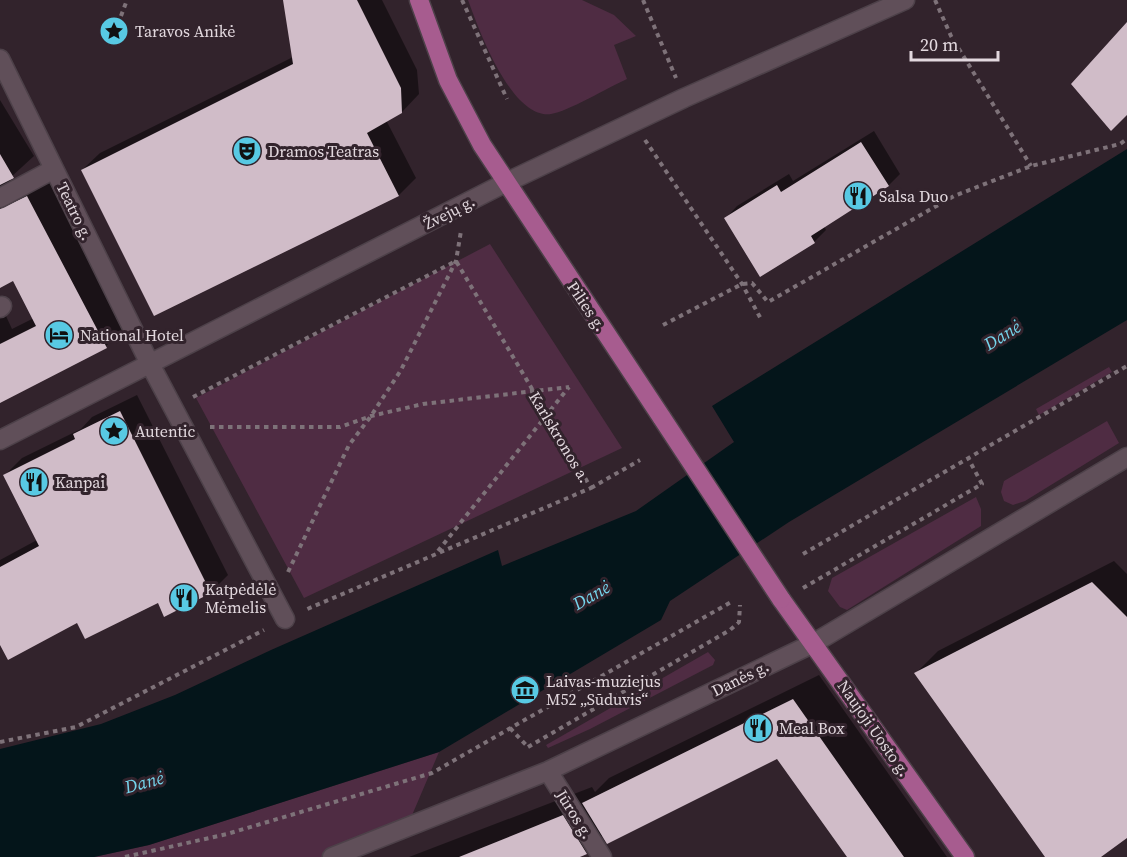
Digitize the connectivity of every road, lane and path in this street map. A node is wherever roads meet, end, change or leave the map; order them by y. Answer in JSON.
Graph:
{"nodes":[{"id":1,"x":127,"y":0,"type":"edge"},
{"id":2,"x":419,"y":0,"type":"edge"},
{"id":3,"x":462,"y":0,"type":"edge"},
{"id":4,"x":643,"y":0,"type":"edge"},
{"id":5,"x":905,"y":0,"type":"edge"},
{"id":6,"x":935,"y":0,"type":"edge"},
{"id":7,"x":121,"y":16,"type":"dead end"},
{"id":8,"x":3,"y":71,"type":"edge"},
{"id":9,"x":684,"y":98,"type":"junction"},
{"id":10,"x":507,"y":99,"type":"dead end"},
{"id":11,"x":632,"y":123,"type":"junction"},
{"id":12,"x":1127,"y":139,"type":"edge"},
{"id":13,"x":1031,"y":166,"type":"junction"},
{"id":14,"x":54,"y":169,"type":"junction"},
{"id":15,"x":505,"y":183,"type":"junction"},
{"id":16,"x":0,"y":198,"type":"edge"},
{"id":17,"x":466,"y":203,"type":"junction"},
{"id":18,"x":456,"y":261,"type":"junction"},
{"id":19,"x":742,"y":284,"type":"junction"},
{"id":20,"x":762,"y":321,"type":"dead end"},
{"id":21,"x":663,"y":325,"type":"dead end"},
{"id":22,"x":150,"y":364,"type":"junction"},
{"id":23,"x":1127,"y":366,"type":"edge"},
{"id":24,"x":534,"y":392,"type":"junction"},
{"id":25,"x":173,"y":407,"type":"junction"},
{"id":26,"x":549,"y":414,"type":"junction"},
{"id":27,"x":371,"y":416,"type":"junction"},
{"id":28,"x":182,"y":427,"type":"junction"},
{"id":29,"x":0,"y":440,"type":"edge"},
{"id":30,"x":1127,"y":457,"type":"edge"},
{"id":31,"x":968,"y":458,"type":"junction"},
{"id":32,"x":640,"y":460,"type":"dead end"},
{"id":33,"x":591,"y":488,"type":"junction"},
{"id":34,"x":438,"y":552,"type":"junction"},
{"id":35,"x":803,"y":554,"type":"dead end"},
{"id":36,"x":288,"y":579,"type":"dead end"},
{"id":37,"x":781,"y":599,"type":"junction"},
{"id":38,"x":731,"y":602,"type":"dead end"},
{"id":39,"x":740,"y":605,"type":"dead end"},
{"id":40,"x":285,"y":619,"type":"junction"},
{"id":41,"x":814,"y":643,"type":"junction"},
{"id":42,"x":510,"y":728,"type":"junction"},
{"id":43,"x":0,"y":742,"type":"edge"},
{"id":44,"x":548,"y":771,"type":"junction"},
{"id":45,"x":125,"y":857,"type":"edge"},
{"id":46,"x":332,"y":857,"type":"edge"},
{"id":47,"x":602,"y":857,"type":"edge"},
{"id":48,"x":965,"y":857,"type":"edge"}],
"edges":[{"from":1,"to":7,"type":"path"},
{"from":2,"to":15,"type":"main road","name":"Pilies g."},
{"from":3,"to":10,"type":"path"},
{"from":4,"to":9,"type":"path"},
{"from":5,"to":9,"type":"street","name":"Žvejų g."},
{"from":6,"to":13,"type":"path"},
{"from":8,"to":14,"type":"street","name":"Teatro g."},
{"from":9,"to":11,"type":"street","name":"Žvejų g."},
{"from":11,"to":15,"type":"street","name":"Žvejų g."},
{"from":11,"to":19,"type":"path"},
{"from":12,"to":13,"type":"path"},
{"from":13,"to":19,"type":"path"},
{"from":14,"to":16,"type":"street"},
{"from":14,"to":22,"type":"street","name":"Teatro g."},
{"from":15,"to":17,"type":"street","name":"Žvejų g."},
{"from":15,"to":37,"type":"main road","name":"Pilies g.","bridge":true},
{"from":17,"to":18,"type":"path"},
{"from":17,"to":22,"type":"street","name":"Žvejų g."},
{"from":18,"to":24,"type":"path","name":"Karlskronos a."},
{"from":18,"to":25,"type":"path"},
{"from":18,"to":27,"type":"path"},
{"from":19,"to":20,"type":"path"},
{"from":19,"to":21,"type":"path"},
{"from":22,"to":25,"type":"street"},
{"from":22,"to":29,"type":"street","name":"Žvejų g."},
{"from":23,"to":31,"type":"path"},
{"from":24,"to":26,"type":"path","name":"Karlskronos a."},
{"from":24,"to":26,"type":"path"},
{"from":24,"to":27,"type":"path"},
{"from":25,"to":28,"type":"street"},
{"from":26,"to":33,"type":"path","name":"Karlskronos a."},
{"from":26,"to":34,"type":"path"},
{"from":27,"to":28,"type":"path"},
{"from":27,"to":36,"type":"path"},
{"from":28,"to":40,"type":"street"},
{"from":30,"to":41,"type":"street","name":"Danės g."},
{"from":31,"to":35,"type":"path"},
{"from":31,"to":37,"type":"path"},
{"from":32,"to":33,"type":"path"},
{"from":33,"to":34,"type":"path","name":"Karlskronos a."},
{"from":34,"to":40,"type":"path","name":"Karlskronos a."},
{"from":37,"to":41,"type":"main road","name":"Naujoji Uosto g."},
{"from":38,"to":42,"type":"path"},
{"from":39,"to":42,"type":"path"},
{"from":40,"to":43,"type":"path","name":"Karlskronos a."},
{"from":41,"to":44,"type":"street","name":"Danės g."},
{"from":41,"to":48,"type":"main road","name":"Naujoji Uosto g."},
{"from":42,"to":45,"type":"path"},
{"from":44,"to":46,"type":"street","name":"Danės g."},
{"from":44,"to":47,"type":"street","name":"Jūros g."}]}
